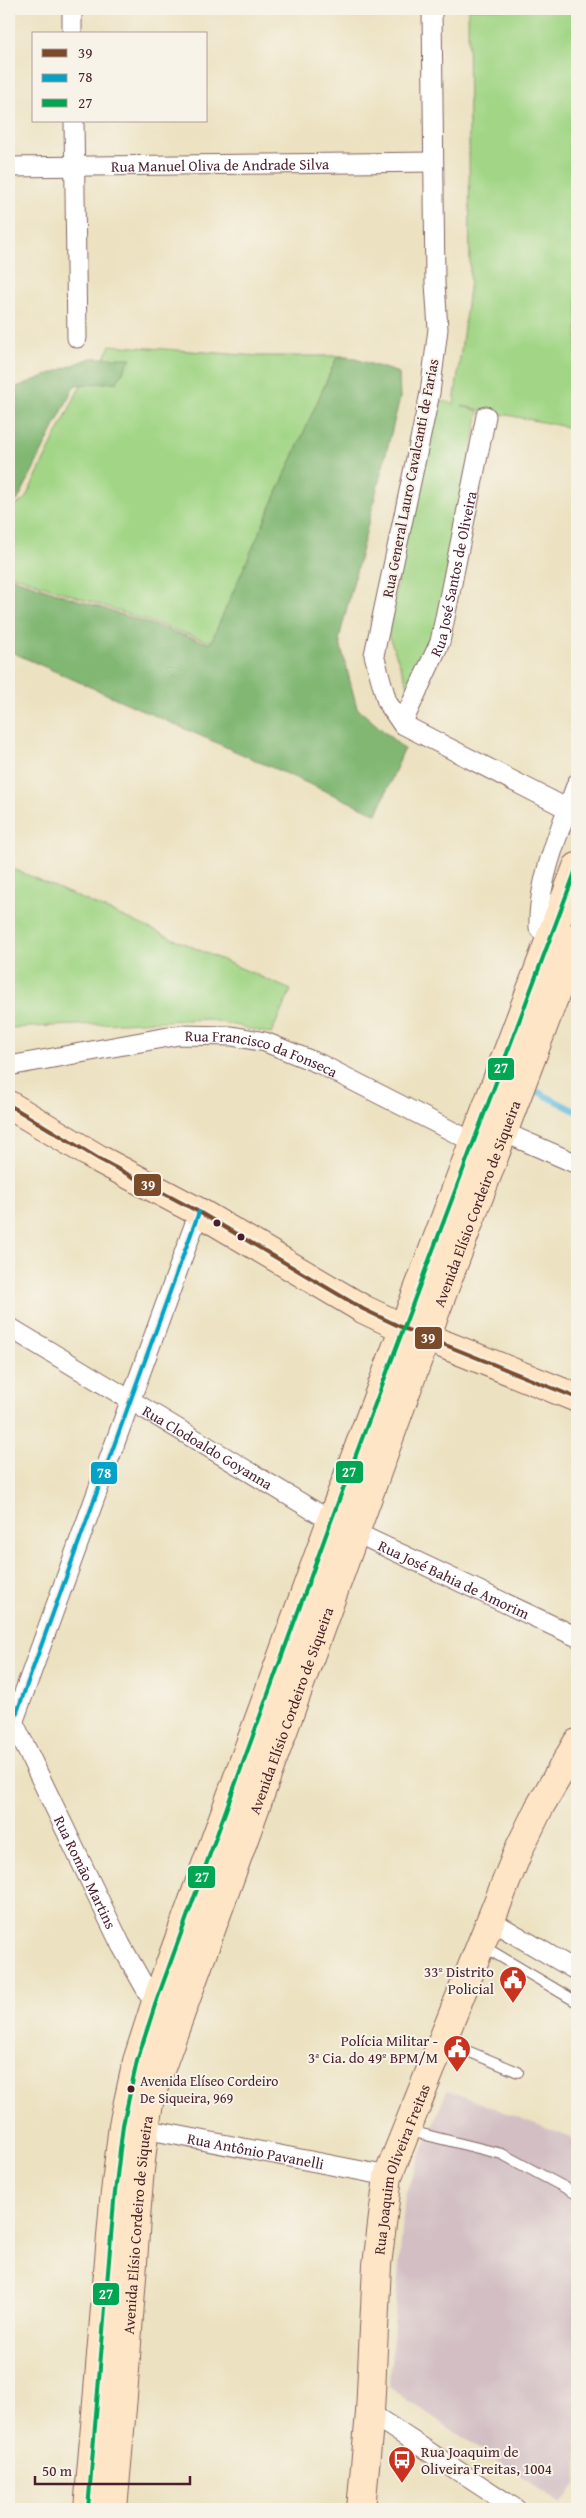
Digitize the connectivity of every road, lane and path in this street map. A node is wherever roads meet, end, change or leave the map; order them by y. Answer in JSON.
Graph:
{"nodes":[{"id":1,"x":72,"y":9,"type":"edge"},
{"id":2,"x":432,"y":9,"type":"edge"},
{"id":3,"x":72,"y":32,"type":"edge"},
{"id":4,"x":74,"y":122,"type":"edge"},
{"id":5,"x":433,"y":162,"type":"junction"},
{"id":6,"x":74,"y":165,"type":"junction"},
{"id":7,"x":9,"y":167,"type":"edge"},
{"id":8,"x":77,"y":338,"type":"dead end"},
{"id":9,"x":486,"y":416,"type":"dead end"},
{"id":10,"x":402,"y":724,"type":"junction"},
{"id":11,"x":577,"y":783,"type":"edge"},
{"id":12,"x":568,"y":809,"type":"junction"},
{"id":13,"x":577,"y":867,"type":"edge"},
{"id":14,"x":577,"y":936,"type":"edge"},
{"id":15,"x":550,"y":940,"type":"junction"},
{"id":16,"x":9,"y":1066,"type":"edge"},
{"id":17,"x":9,"y":1105,"type":"edge"},
{"id":18,"x":488,"y":1137,"type":"junction"},
{"id":19,"x":577,"y":1164,"type":"edge"},
{"id":20,"x":199,"y":1212,"type":"junction"},
{"id":21,"x":9,"y":1327,"type":"edge"},
{"id":22,"x":415,"y":1332,"type":"junction"},
{"id":23,"x":577,"y":1398,"type":"edge"},
{"id":24,"x":131,"y":1400,"type":"junction"},
{"id":25,"x":343,"y":1527,"type":"junction"},
{"id":26,"x":577,"y":1637,"type":"edge"},
{"id":27,"x":10,"y":1724,"type":"edge"},
{"id":28,"x":577,"y":1743,"type":"edge"},
{"id":29,"x":485,"y":1932,"type":"junction"},
{"id":30,"x":577,"y":1971,"type":"edge"},
{"id":31,"x":577,"y":2002,"type":"edge"},
{"id":32,"x":166,"y":2010,"type":"junction"},
{"id":33,"x":442,"y":2040,"type":"junction"},
{"id":34,"x":518,"y":2072,"type":"dead end"},
{"id":35,"x":134,"y":2127,"type":"junction"},
{"id":36,"x":406,"y":2130,"type":"junction"},
{"id":37,"x":388,"y":2176,"type":"junction"},
{"id":38,"x":577,"y":2194,"type":"edge"},
{"id":39,"x":370,"y":2412,"type":"junction"},
{"id":40,"x":88,"y":2509,"type":"edge"},
{"id":41,"x":113,"y":2509,"type":"edge"},
{"id":42,"x":361,"y":2509,"type":"edge"},
{"id":43,"x":516,"y":2509,"type":"edge"}],
"edges":[{"from":1,"to":3,"type":"street"},
{"from":2,"to":5,"type":"street","name":"Rua General Lauro Cavalcanti de Farias"},
{"from":4,"to":6,"type":"street"},
{"from":5,"to":6,"type":"street","name":"Rua Manuel Oliva de Andrade Silva"},
{"from":5,"to":10,"type":"street","name":"Rua General Lauro Cavalcanti de Farias"},
{"from":6,"to":7,"type":"street","name":"Rua Manuel Oliva de Andrade Silva"},
{"from":6,"to":8,"type":"street"},
{"from":9,"to":10,"type":"street","name":"Rua José Santos de Oliveira"},
{"from":10,"to":12,"type":"street","name":"Rua General Lauro Cavalcanti de Farias"},
{"from":11,"to":12,"type":"street"},
{"from":12,"to":15,"type":"street"},
{"from":13,"to":15,"type":"main road","name":"Avenida Elísio Cordeiro de Siqueira"},
{"from":14,"to":18,"type":"main road","name":"Avenida Elísio Cordeiro de Siqueira"},
{"from":15,"to":18,"type":"main road","name":"Avenida Elísio Cordeiro de Siqueira"},
{"from":16,"to":18,"type":"street","name":"Rua Francisco da Fonseca"},
{"from":17,"to":20,"type":"main road"},
{"from":18,"to":19,"type":"street","name":"Rua Francisco da Fonseca"},
{"from":18,"to":22,"type":"main road","name":"Avenida Elísio Cordeiro de Siqueira"},
{"from":20,"to":22,"type":"main road"},
{"from":20,"to":24,"type":"street"},
{"from":21,"to":24,"type":"street","name":"Rua Clodoaldo Goyanna"},
{"from":22,"to":23,"type":"main road"},
{"from":22,"to":25,"type":"main road","name":"Avenida Elísio Cordeiro de Siqueira"},
{"from":24,"to":25,"type":"street","name":"Rua Clodoaldo Goyanna"},
{"from":24,"to":27,"type":"street"},
{"from":25,"to":26,"type":"street","name":"Rua José Bahia de Amorim"},
{"from":25,"to":32,"type":"main road","name":"Avenida Elísio Cordeiro de Siqueira"},
{"from":27,"to":32,"type":"street","name":"Rua Romão Martins"},
{"from":28,"to":29,"type":"main road","name":"Rua Joaquim Oliveira Freitas"},
{"from":29,"to":30,"type":"street"},
{"from":29,"to":31,"type":"lane"},
{"from":29,"to":33,"type":"main road","name":"Rua Joaquim Oliveira Freitas"},
{"from":32,"to":35,"type":"main road","name":"Avenida Elísio Cordeiro de Siqueira"},
{"from":33,"to":34,"type":"lane"},
{"from":33,"to":36,"type":"main road","name":"Rua Joaquim Oliveira Freitas"},
{"from":35,"to":37,"type":"street","name":"Rua Antônio Pavanelli"},
{"from":35,"to":40,"type":"main road","name":"Avenida Elísio Cordeiro de Siqueira"},
{"from":35,"to":41,"type":"main road","name":"Avenida Elísio Cordeiro de Siqueira"},
{"from":36,"to":37,"type":"main road","name":"Rua Joaquim Oliveira Freitas"},
{"from":36,"to":38,"type":"lane"},
{"from":37,"to":39,"type":"main road","name":"Rua Joaquim Oliveira Freitas"},
{"from":39,"to":42,"type":"main road","name":"Rua Joaquim Oliveira Freitas"},
{"from":39,"to":43,"type":"street"}]}
